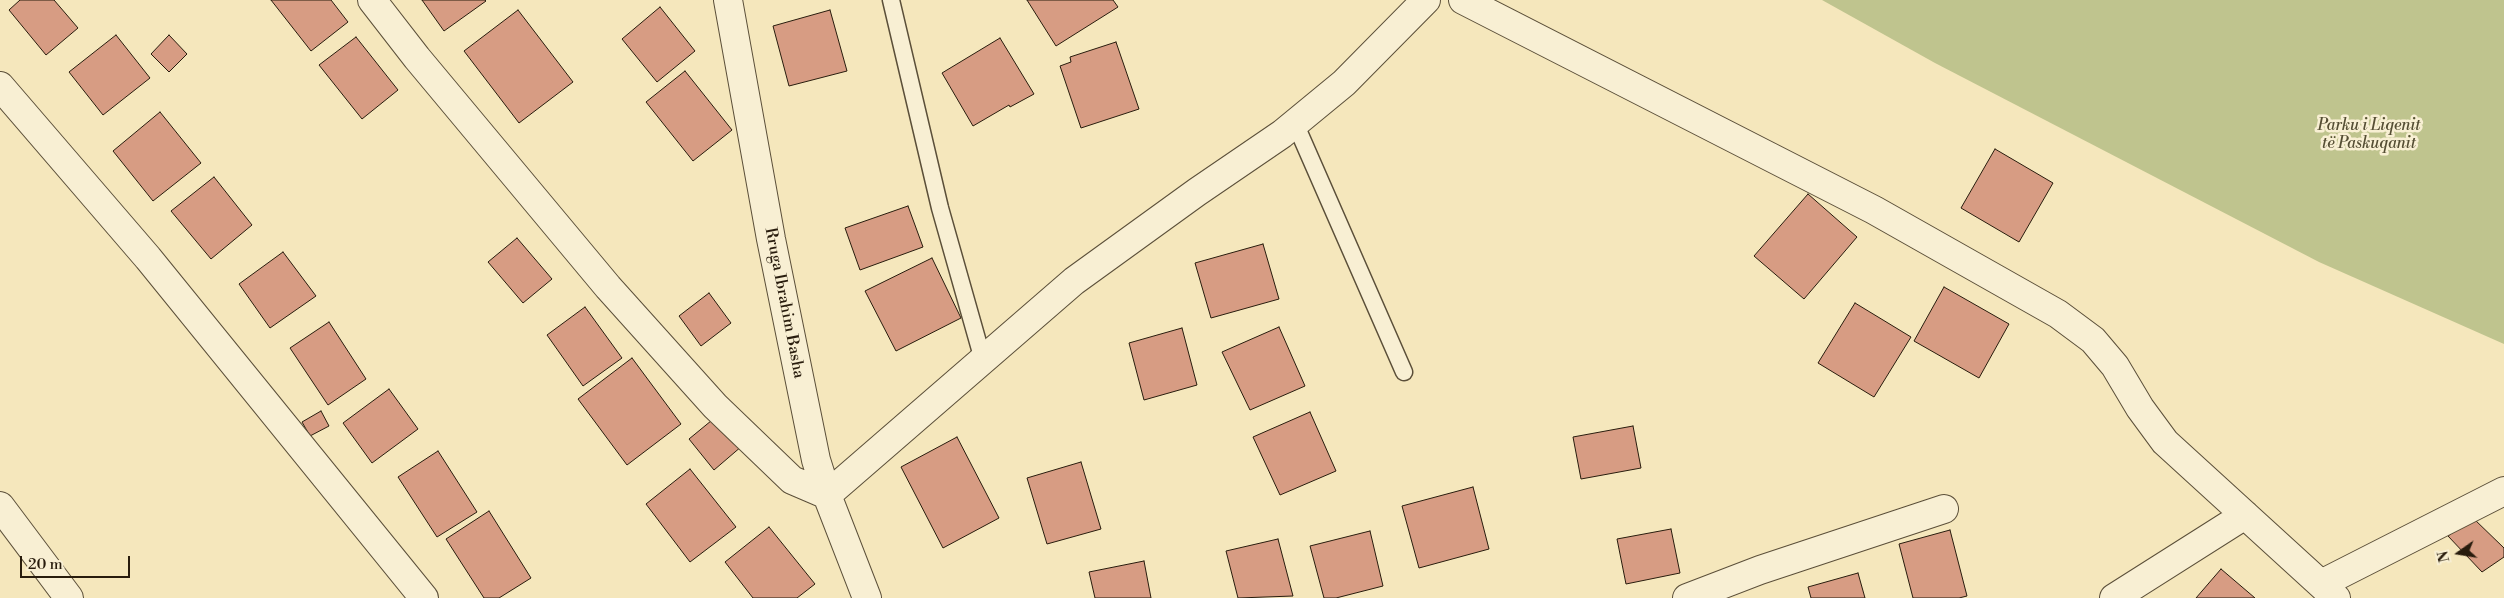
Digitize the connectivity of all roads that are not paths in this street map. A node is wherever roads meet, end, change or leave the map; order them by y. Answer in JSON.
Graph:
{"nodes":[{"id":1,"x":372,"y":0,"type":"edge"},
{"id":2,"x":728,"y":0,"type":"edge"},
{"id":3,"x":891,"y":0,"type":"edge"},
{"id":4,"x":1426,"y":0,"type":"edge"},
{"id":5,"x":1463,"y":0,"type":"edge"},
{"id":6,"x":0,"y":86,"type":"edge"},
{"id":7,"x":1295,"y":123,"type":"junction"},
{"id":8,"x":983,"y":360,"type":"junction"},
{"id":9,"x":1404,"y":372,"type":"dead end"},
{"id":10,"x":2504,"y":492,"type":"edge"},
{"id":11,"x":827,"y":496,"type":"junction"},
{"id":12,"x":0,"y":506,"type":"edge"},
{"id":13,"x":1944,"y":509,"type":"dead end"},
{"id":14,"x":2245,"y":515,"type":"junction"},
{"id":15,"x":2328,"y":591,"type":"edge"},
{"id":16,"x":69,"y":598,"type":"edge"},
{"id":17,"x":424,"y":598,"type":"edge"},
{"id":18,"x":867,"y":598,"type":"edge"},
{"id":19,"x":1687,"y":598,"type":"edge"},
{"id":20,"x":2114,"y":598,"type":"edge"}],
"edges":[{"from":1,"to":11,"type":"street"},
{"from":2,"to":11,"type":"street","name":"Rruga Ibrahim Basha"},
{"from":3,"to":8,"type":"lane"},
{"from":4,"to":7,"type":"street"},
{"from":5,"to":14,"type":"street"},
{"from":6,"to":17,"type":"street"},
{"from":7,"to":8,"type":"street"},
{"from":7,"to":9,"type":"lane"},
{"from":8,"to":11,"type":"street"},
{"from":10,"to":15,"type":"street"},
{"from":11,"to":18,"type":"street","name":"Rruga Ibrahim Basha"},
{"from":12,"to":16,"type":"street"},
{"from":13,"to":19,"type":"street"},
{"from":14,"to":15,"type":"street"},
{"from":14,"to":20,"type":"street"}]}
